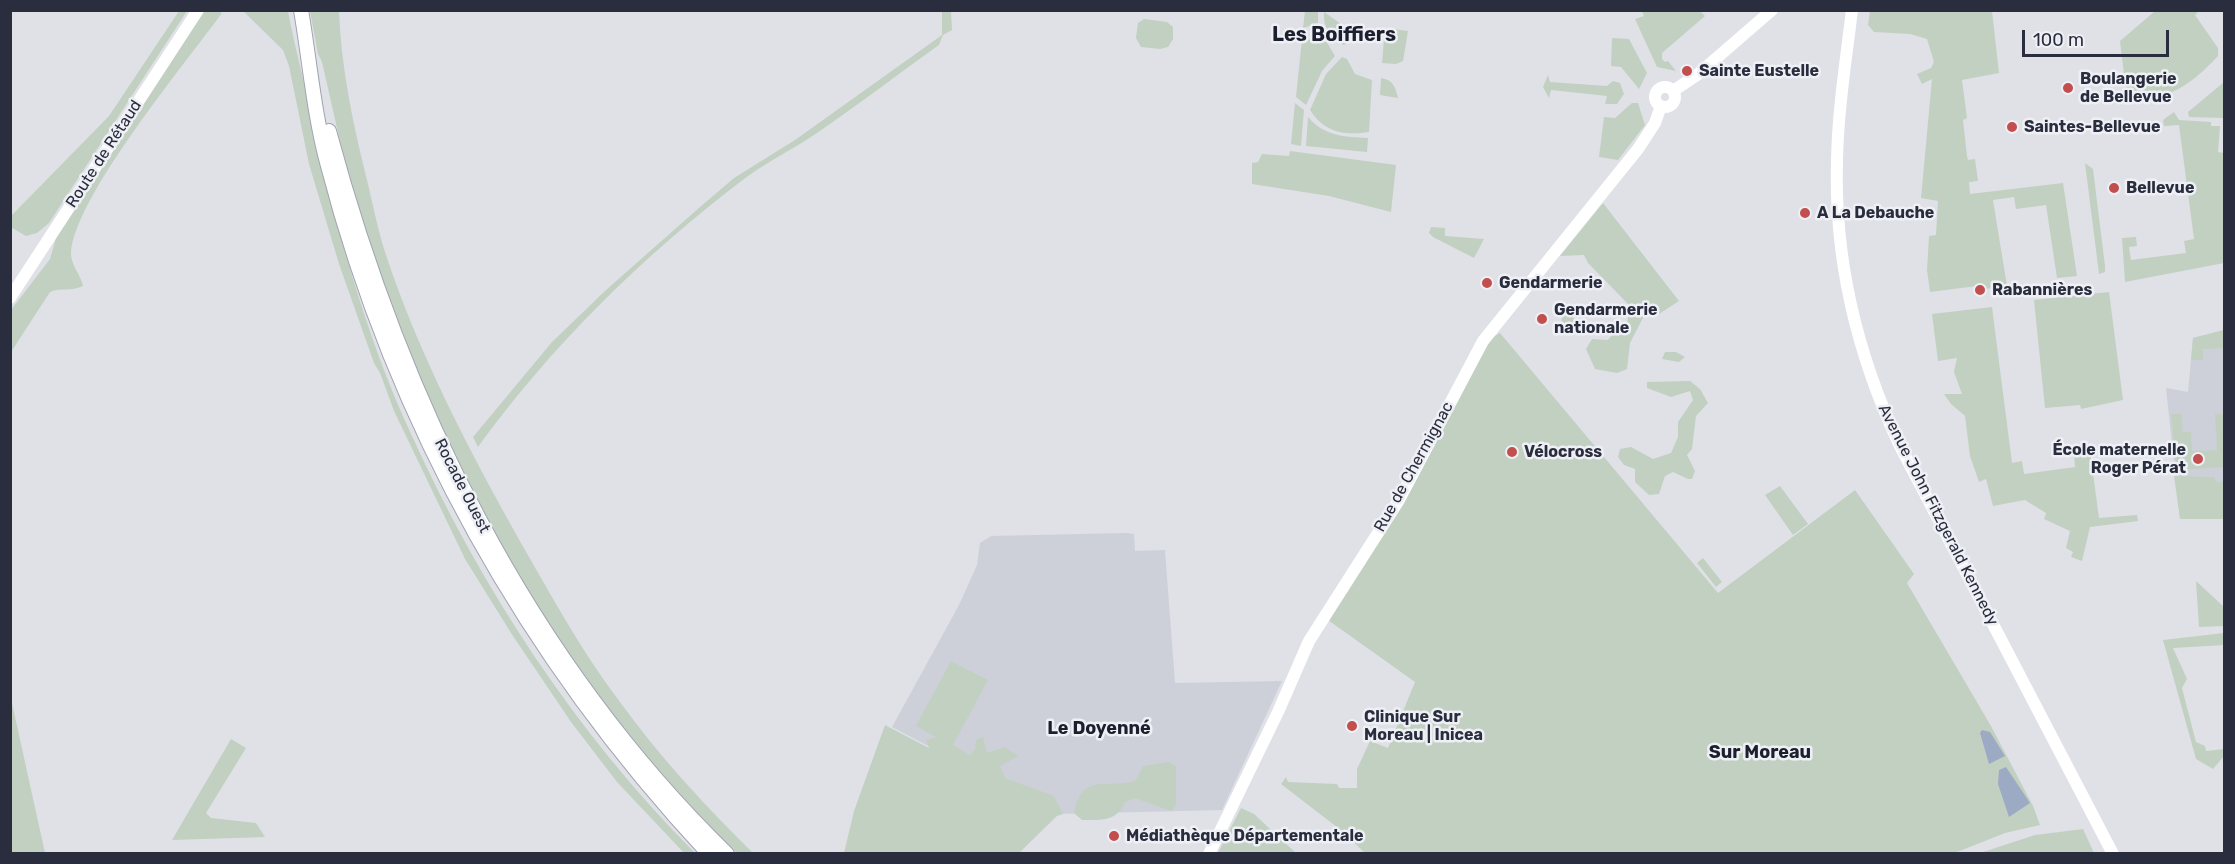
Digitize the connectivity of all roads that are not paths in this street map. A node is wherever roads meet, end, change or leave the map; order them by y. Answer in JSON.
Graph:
{"nodes":[{"id":1,"x":198,"y":10,"type":"edge"},
{"id":2,"x":301,"y":10,"type":"edge"},
{"id":3,"x":1772,"y":10,"type":"edge"},
{"id":4,"x":1852,"y":10,"type":"edge"},
{"id":5,"x":309,"y":59,"type":"junction"},
{"id":6,"x":10,"y":298,"type":"edge"},
{"id":7,"x":709,"y":854,"type":"edge"},
{"id":8,"x":727,"y":854,"type":"edge"},
{"id":9,"x":1209,"y":854,"type":"edge"},
{"id":10,"x":2113,"y":854,"type":"edge"}],
"edges":[{"from":1,"to":6,"type":"main road","name":"Route de Rétaud"},
{"from":2,"to":5,"type":"main road","name":"Rocade Ouest"},
{"from":3,"to":9,"type":"main road","name":"Rue de Chermignac"},
{"from":4,"to":10,"type":"main road","name":"Avenue John Fitzgerald Kennedy"},
{"from":5,"to":7,"type":"main road","name":"Rocade Ouest"},
{"from":5,"to":8,"type":"main road","name":"Rocade Ouest"}]}
